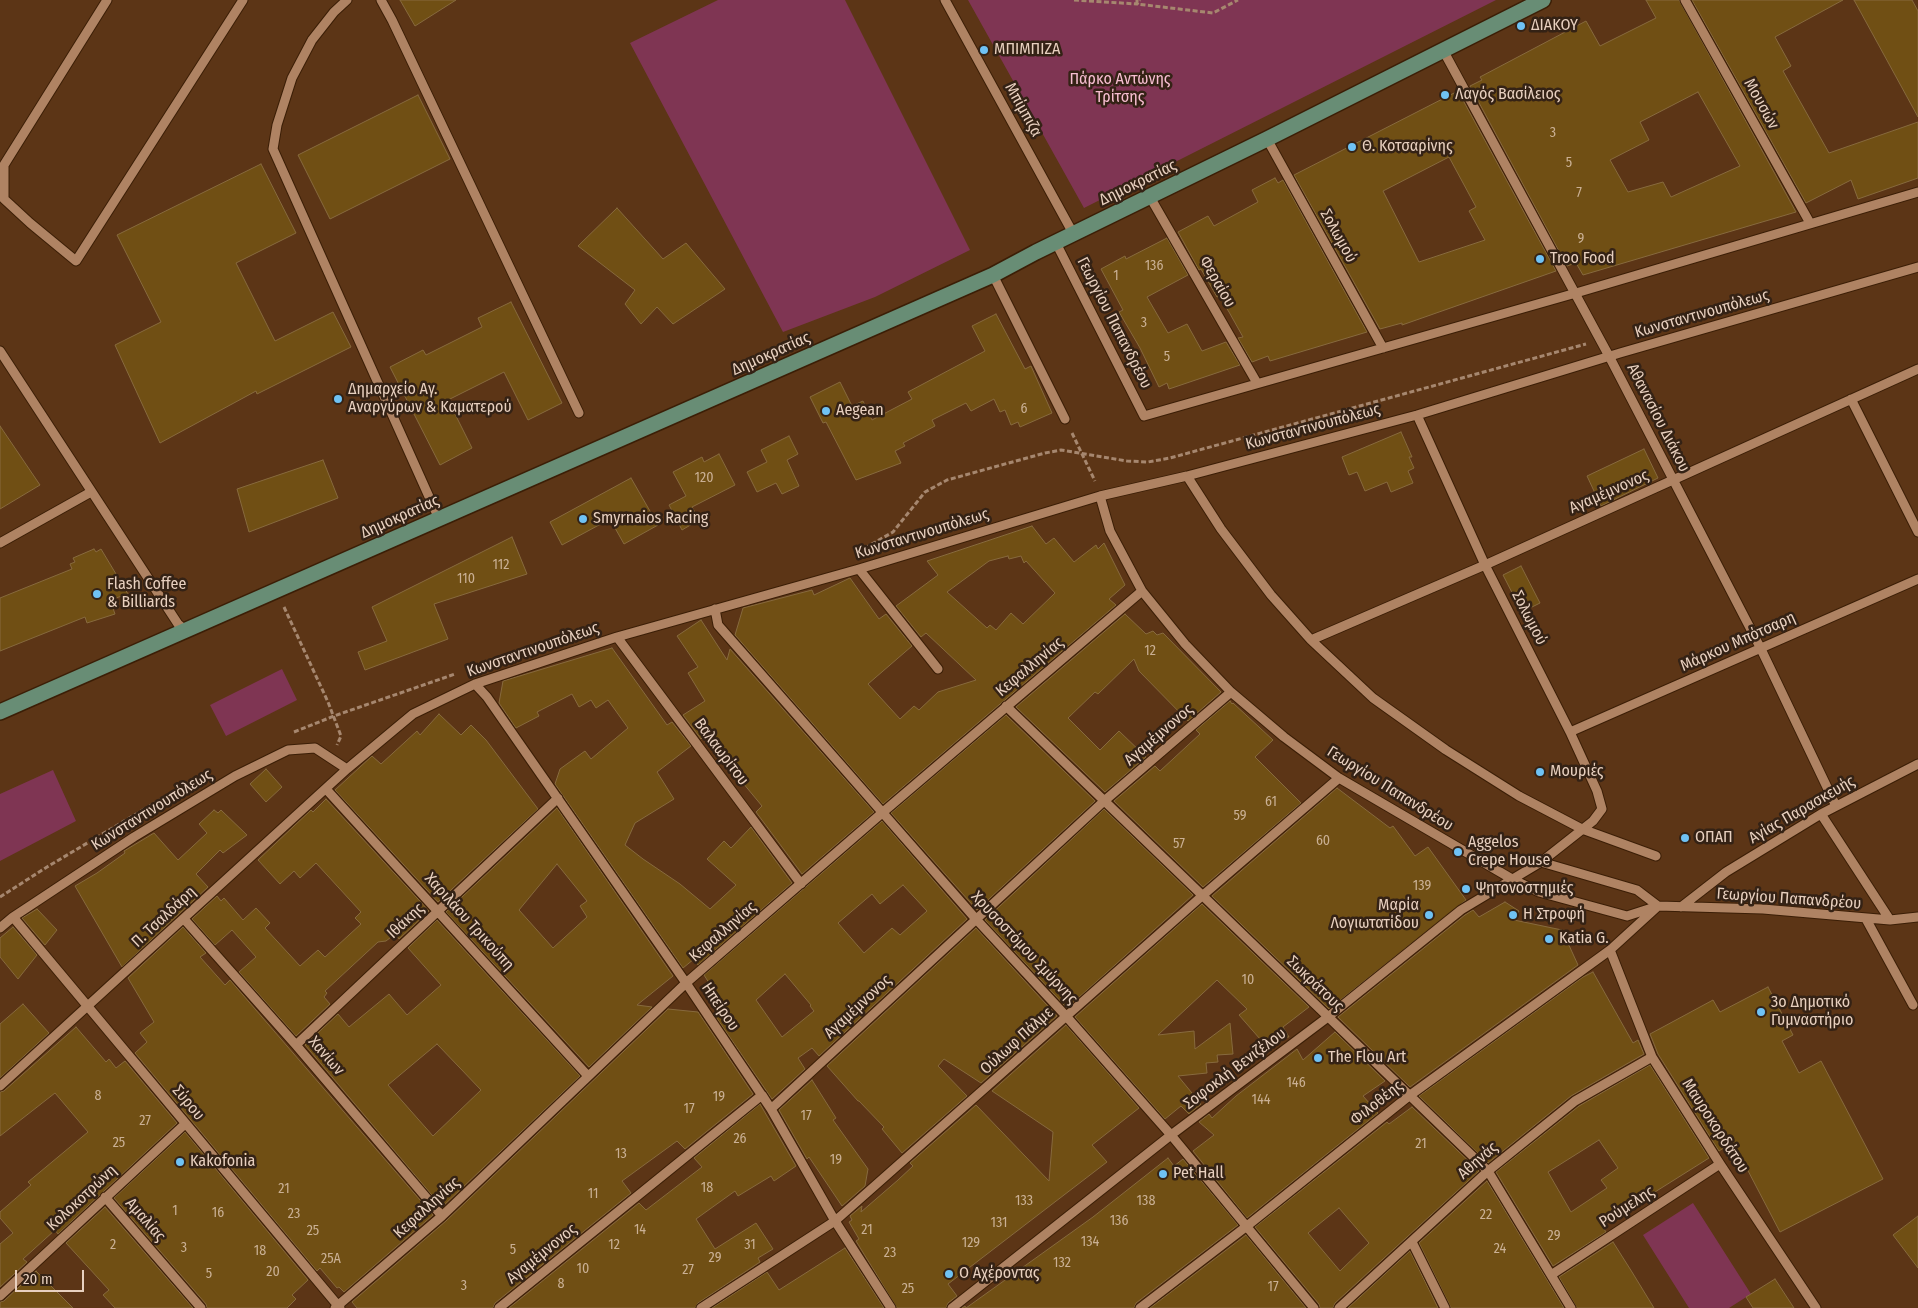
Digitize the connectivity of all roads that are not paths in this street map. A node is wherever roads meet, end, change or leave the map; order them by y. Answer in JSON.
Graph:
{"nodes":[{"id":1,"x":107,"y":0,"type":"edge"},
{"id":2,"x":242,"y":0,"type":"edge"},
{"id":3,"x":347,"y":0,"type":"edge"},
{"id":4,"x":381,"y":0,"type":"edge"},
{"id":5,"x":945,"y":0,"type":"edge"},
{"id":6,"x":1543,"y":0,"type":"edge"},
{"id":7,"x":1685,"y":0,"type":"edge"},
{"id":8,"x":1443,"y":50,"type":"junction"},
{"id":9,"x":1267,"y":139,"type":"junction"},
{"id":10,"x":1918,"y":192,"type":"edge"},
{"id":11,"x":1150,"y":197,"type":"junction"},
{"id":12,"x":1810,"y":223,"type":"junction"},
{"id":13,"x":1074,"y":235,"type":"junction"},
{"id":14,"x":1056,"y":244,"type":"junction"},
{"id":15,"x":1918,"y":267,"type":"edge"},
{"id":16,"x":993,"y":275,"type":"junction"},
{"id":17,"x":1576,"y":293,"type":"junction"},
{"id":18,"x":1382,"y":348,"type":"junction"},
{"id":19,"x":0,"y":351,"type":"edge"},
{"id":20,"x":1609,"y":356,"type":"junction"},
{"id":21,"x":1918,"y":369,"type":"edge"},
{"id":22,"x":1257,"y":383,"type":"junction"},
{"id":23,"x":1851,"y":399,"type":"junction"},
{"id":24,"x":579,"y":413,"type":"dead end"},
{"id":25,"x":1416,"y":415,"type":"junction"},
{"id":26,"x":1065,"y":419,"type":"road end"},
{"id":27,"x":1188,"y":476,"type":"junction"},
{"id":28,"x":1673,"y":480,"type":"junction"},
{"id":29,"x":90,"y":492,"type":"junction"},
{"id":30,"x":1100,"y":496,"type":"junction"},
{"id":31,"x":439,"y":519,"type":"junction"},
{"id":32,"x":1918,"y":532,"type":"edge"},
{"id":33,"x":0,"y":543,"type":"edge"},
{"id":34,"x":1485,"y":565,"type":"junction"},
{"id":35,"x":859,"y":569,"type":"junction"},
{"id":36,"x":1918,"y":579,"type":"edge"},
{"id":37,"x":1142,"y":591,"type":"junction"},
{"id":38,"x":715,"y":609,"type":"junction"},
{"id":39,"x":185,"y":630,"type":"junction"},
{"id":40,"x":617,"y":637,"type":"junction"},
{"id":41,"x":1311,"y":640,"type":"junction"},
{"id":42,"x":1761,"y":649,"type":"junction"},
{"id":43,"x":938,"y":669,"type":"dead end"},
{"id":44,"x":475,"y":684,"type":"junction"},
{"id":45,"x":1231,"y":692,"type":"junction"},
{"id":46,"x":1006,"y":706,"type":"junction"},
{"id":47,"x":0,"y":712,"type":"edge"},
{"id":48,"x":1570,"y":732,"type":"junction"},
{"id":49,"x":1918,"y":764,"type":"edge"},
{"id":50,"x":347,"y":769,"type":"junction"},
{"id":51,"x":1338,"y":778,"type":"junction"},
{"id":52,"x":326,"y":789,"type":"junction"},
{"id":53,"x":558,"y":798,"type":"junction"},
{"id":54,"x":1103,"y":802,"type":"junction"},
{"id":55,"x":1836,"y":806,"type":"junction"},
{"id":56,"x":882,"y":812,"type":"junction"},
{"id":57,"x":1821,"y":814,"type":"junction"},
{"id":58,"x":1582,"y":829,"type":"junction"},
{"id":59,"x":1656,"y":856,"type":"dead end"},
{"id":60,"x":1541,"y":862,"type":"junction"},
{"id":61,"x":1512,"y":879,"type":"junction"},
{"id":62,"x":800,"y":884,"type":"junction"},
{"id":63,"x":1202,"y":896,"type":"junction"},
{"id":64,"x":1658,"y":906,"type":"junction"},
{"id":65,"x":1681,"y":907,"type":"junction"},
{"id":66,"x":439,"y":911,"type":"junction"},
{"id":67,"x":14,"y":917,"type":"junction"},
{"id":68,"x":1918,"y":917,"type":"edge"},
{"id":69,"x":975,"y":918,"type":"junction"},
{"id":70,"x":184,"y":919,"type":"junction"},
{"id":71,"x":1866,"y":919,"type":"junction"},
{"id":72,"x":1890,"y":920,"type":"junction"},
{"id":73,"x":0,"y":928,"type":"edge"},
{"id":74,"x":1610,"y":950,"type":"junction"},
{"id":75,"x":686,"y":983,"type":"junction"},
{"id":76,"x":1913,"y":1005,"type":"dead end"},
{"id":77,"x":89,"y":1007,"type":"junction"},
{"id":78,"x":1066,"y":1016,"type":"junction"},
{"id":79,"x":1328,"y":1017,"type":"junction"},
{"id":80,"x":296,"y":1045,"type":"junction"},
{"id":81,"x":1652,"y":1057,"type":"junction"},
{"id":82,"x":588,"y":1076,"type":"junction"},
{"id":83,"x":0,"y":1086,"type":"edge"},
{"id":84,"x":1408,"y":1096,"type":"junction"},
{"id":85,"x":771,"y":1109,"type":"junction"},
{"id":86,"x":185,"y":1124,"type":"junction"},
{"id":87,"x":1171,"y":1135,"type":"junction"},
{"id":88,"x":1720,"y":1164,"type":"junction"},
{"id":89,"x":1488,"y":1171,"type":"junction"},
{"id":90,"x":105,"y":1197,"type":"junction"},
{"id":91,"x":442,"y":1216,"type":"junction"},
{"id":92,"x":836,"y":1221,"type":"junction"},
{"id":93,"x":1247,"y":1226,"type":"junction"},
{"id":94,"x":1412,"y":1242,"type":"junction"},
{"id":95,"x":1551,"y":1275,"type":"junction"},
{"id":96,"x":0,"y":1296,"type":"edge"},
{"id":97,"x":338,"y":1307,"type":"edge"},
{"id":98,"x":201,"y":1308,"type":"edge"},
{"id":99,"x":499,"y":1308,"type":"edge"},
{"id":100,"x":701,"y":1308,"type":"edge"},
{"id":101,"x":891,"y":1308,"type":"edge"},
{"id":102,"x":952,"y":1308,"type":"edge"},
{"id":103,"x":1140,"y":1308,"type":"edge"},
{"id":104,"x":1314,"y":1308,"type":"edge"},
{"id":105,"x":1339,"y":1308,"type":"edge"},
{"id":106,"x":1444,"y":1308,"type":"edge"},
{"id":107,"x":1571,"y":1308,"type":"edge"},
{"id":108,"x":1816,"y":1308,"type":"edge"}],
"edges":[{"from":1,"to":2,"type":"street"},
{"from":3,"to":31,"type":"street"},
{"from":4,"to":24,"type":"street"},
{"from":5,"to":13,"type":"street","name":"Μπίμπιζα"},
{"from":6,"to":8,"type":"main road","name":"Δημοκρατίας"},
{"from":7,"to":12,"type":"street","name":"Μουσών"},
{"from":8,"to":9,"type":"main road","name":"Δημοκρατίας"},
{"from":8,"to":17,"type":"street","name":"Αθανασίου Διάκου"},
{"from":9,"to":11,"type":"main road","name":"Δημοκρατίας"},
{"from":9,"to":18,"type":"street","name":"Σολωμού"},
{"from":10,"to":12,"type":"street"},
{"from":11,"to":13,"type":"main road","name":"Δημοκρατίας"},
{"from":11,"to":22,"type":"street","name":"Φεραίου"},
{"from":12,"to":17,"type":"street"},
{"from":13,"to":14,"type":"main road","name":"Δημοκρατίας"},
{"from":14,"to":16,"type":"main road","name":"Δημοκρατίας"},
{"from":14,"to":22,"type":"street","name":"Γεωργίου Παπανδρέου"},
{"from":15,"to":20,"type":"street","name":"Κωνσταντινουπόλεως"},
{"from":16,"to":26,"type":"street"},
{"from":16,"to":31,"type":"main road","name":"Δημοκρατίας"},
{"from":17,"to":18,"type":"street"},
{"from":17,"to":20,"type":"street","name":"Αθανασίου Διάκου"},
{"from":18,"to":22,"type":"street"},
{"from":19,"to":29,"type":"street"},
{"from":20,"to":25,"type":"street","name":"Κωνσταντινουπόλεως"},
{"from":20,"to":28,"type":"street","name":"Αθανασίου Διάκου"},
{"from":21,"to":23,"type":"street","name":"Αγαμέμνονος"},
{"from":23,"to":28,"type":"street","name":"Αγαμέμνονος"},
{"from":23,"to":32,"type":"street"},
{"from":25,"to":27,"type":"street","name":"Κωνσταντινουπόλεως"},
{"from":25,"to":34,"type":"street","name":"Σολωμού"},
{"from":27,"to":30,"type":"street","name":"Κωνσταντινουπόλεως"},
{"from":27,"to":41,"type":"street"},
{"from":28,"to":34,"type":"street","name":"Αγαμέμνονος"},
{"from":28,"to":42,"type":"street","name":"Αθανασίου Διάκου"},
{"from":29,"to":33,"type":"street"},
{"from":29,"to":39,"type":"street"},
{"from":30,"to":35,"type":"street","name":"Κωνσταντινουπόλεως"},
{"from":30,"to":37,"type":"street","name":"Γεωργίου Παπανδρέου"},
{"from":31,"to":39,"type":"main road","name":"Δημοκρατίας"},
{"from":34,"to":41,"type":"street","name":"Αγαμέμνονος"},
{"from":34,"to":48,"type":"street","name":"Σολωμού"},
{"from":35,"to":38,"type":"street","name":"Κωνσταντινουπόλεως"},
{"from":35,"to":43,"type":"street"},
{"from":36,"to":42,"type":"street","name":"Μάρκου Μπότσαρη"},
{"from":37,"to":45,"type":"street","name":"Γεωργίου Παπανδρέου"},
{"from":37,"to":46,"type":"street","name":"Κεφαλληνίας"},
{"from":38,"to":40,"type":"street","name":"Κωνσταντινουπόλεως"},
{"from":38,"to":56,"type":"street","name":"Χρυσοστόμου Σμύρνης"},
{"from":39,"to":47,"type":"main road","name":"Δημοκρατίας"},
{"from":40,"to":44,"type":"street","name":"Κωνσταντινουπόλεως"},
{"from":40,"to":62,"type":"street","name":"Βαλαωρίτου"},
{"from":41,"to":58,"type":"street"},
{"from":42,"to":48,"type":"street","name":"Μάρκου Μπότσαρη"},
{"from":42,"to":55,"type":"street","name":"Αθανασίου Διάκου"},
{"from":44,"to":50,"type":"street","name":"Κωνσταντινουπόλεως"},
{"from":44,"to":53,"type":"street","name":"Ηπείρου"},
{"from":45,"to":51,"type":"street","name":"Γεωργίου Παπανδρέου"},
{"from":45,"to":54,"type":"street","name":"Αγαμέμνονος"},
{"from":46,"to":54,"type":"street","name":"Σωκράτους"},
{"from":46,"to":56,"type":"street","name":"Κεφαλληνίας"},
{"from":48,"to":58,"type":"street","name":"Σολωμού"},
{"from":49,"to":55,"type":"street","name":"Αγίας Παρασκευής"},
{"from":50,"to":52,"type":"street","name":"Π. Τσαλδάρη"},
{"from":50,"to":67,"type":"street","name":"Κωνσταντινουπόλεως"},
{"from":51,"to":61,"type":"street","name":"Γεωργίου Παπανδρέου"},
{"from":51,"to":63,"type":"street","name":"Ούλωφ Πάλμε"},
{"from":52,"to":66,"type":"street","name":"Χαριλάου Τρικούπη"},
{"from":52,"to":70,"type":"street","name":"Π. Τσαλδάρη"},
{"from":53,"to":66,"type":"street","name":"Ιθάκης"},
{"from":53,"to":75,"type":"street","name":"Ηπείρου"},
{"from":54,"to":63,"type":"street","name":"Σωκράτους"},
{"from":54,"to":69,"type":"street","name":"Αγαμέμνονος"},
{"from":55,"to":57,"type":"street","name":"Αγίας Παρασκευής"},
{"from":56,"to":62,"type":"street","name":"Κεφαλληνίας"},
{"from":56,"to":69,"type":"street","name":"Χρυσοστόμου Σμύρνης"},
{"from":57,"to":65,"type":"street","name":"Αγίας Παρασκευής"},
{"from":57,"to":72,"type":"street"},
{"from":58,"to":59,"type":"street"},
{"from":58,"to":60,"type":"street"},
{"from":60,"to":61,"type":"street","name":"Σοφοκλή Βενιζέλου"},
{"from":60,"to":64,"type":"street"},
{"from":61,"to":64,"type":"street","name":"Γεωργίου Παπανδρέου"},
{"from":61,"to":79,"type":"street","name":"Σοφοκλή Βενιζέλου"},
{"from":62,"to":75,"type":"street","name":"Κεφαλληνίας"},
{"from":63,"to":78,"type":"street","name":"Ούλωφ Πάλμε"},
{"from":63,"to":79,"type":"street","name":"Σωκράτους"},
{"from":64,"to":65,"type":"street","name":"Γεωργίου Παπανδρέου"},
{"from":64,"to":74,"type":"street","name":"Φιλοθέης"},
{"from":65,"to":71,"type":"street","name":"Γεωργίου Παπανδρέου"},
{"from":66,"to":80,"type":"street","name":"Ιθάκης"},
{"from":66,"to":82,"type":"street","name":"Χαριλάου Τρικούπη"},
{"from":67,"to":73,"type":"street","name":"Κωνσταντινουπόλεως"},
{"from":67,"to":77,"type":"street","name":"Σύρου"},
{"from":68,"to":72,"type":"street","name":"Γεωργίου Παπανδρέου"},
{"from":69,"to":78,"type":"street","name":"Χρυσοστόμου Σμύρνης"},
{"from":69,"to":85,"type":"street","name":"Αγαμέμνονος"},
{"from":70,"to":77,"type":"street","name":"Π. Τσαλδάρη"},
{"from":70,"to":80,"type":"street","name":"Χανίων"},
{"from":71,"to":72,"type":"street","name":"Γεωργίου Παπανδρέου"},
{"from":71,"to":76,"type":"street"},
{"from":74,"to":81,"type":"street","name":"Μαυροκορδάτου"},
{"from":74,"to":84,"type":"street","name":"Φιλοθέης"},
{"from":75,"to":82,"type":"street","name":"Κεφαλληνίας"},
{"from":75,"to":85,"type":"street","name":"Ηπείρου"},
{"from":77,"to":83,"type":"street","name":"Π. Τσαλδάρη"},
{"from":77,"to":86,"type":"street","name":"Σύρου"},
{"from":78,"to":87,"type":"street","name":"Χρυσοστόμου Σμύρνης"},
{"from":78,"to":92,"type":"street","name":"Ούλωφ Πάλμε"},
{"from":79,"to":84,"type":"street","name":"Σωκράτους"},
{"from":79,"to":87,"type":"street","name":"Σοφοκλή Βενιζέλου"},
{"from":80,"to":91,"type":"street","name":"Χανίων"},
{"from":81,"to":88,"type":"street","name":"Μαυροκορδάτου"},
{"from":81,"to":89,"type":"street","name":"Αθηνάς"},
{"from":82,"to":91,"type":"street","name":"Κεφαλληνίας"},
{"from":84,"to":89,"type":"street","name":"Σωκράτους"},
{"from":84,"to":93,"type":"street","name":"Φιλοθέης"},
{"from":85,"to":92,"type":"street","name":"Ηπείρου"},
{"from":85,"to":99,"type":"street","name":"Αγαμέμνονος"},
{"from":86,"to":90,"type":"street","name":"Κολοκοτρώνη"},
{"from":86,"to":97,"type":"street","name":"Σύρου"},
{"from":87,"to":93,"type":"street","name":"Χρυσοστόμου Σμύρνης"},
{"from":87,"to":102,"type":"street","name":"Σοφοκλή Βενιζέλου"},
{"from":88,"to":95,"type":"street","name":"Ρούμελης"},
{"from":88,"to":108,"type":"street","name":"Μαυροκορδάτου"},
{"from":89,"to":94,"type":"street","name":"Αθηνάς"},
{"from":89,"to":95,"type":"street","name":"Σωκράτους"},
{"from":90,"to":96,"type":"street","name":"Κολοκοτρώνη"},
{"from":90,"to":98,"type":"street","name":"Αμαλίας"},
{"from":91,"to":97,"type":"street","name":"Κεφαλληνίας"},
{"from":92,"to":100,"type":"street","name":"Ούλωφ Πάλμε"},
{"from":92,"to":101,"type":"street","name":"Ηπείρου"},
{"from":93,"to":103,"type":"street","name":"Φιλοθέης"},
{"from":93,"to":104,"type":"street","name":"Χρυσοστόμου Σμύρνης"},
{"from":94,"to":105,"type":"street","name":"Αθηνάς"},
{"from":94,"to":106,"type":"street"},
{"from":95,"to":107,"type":"street","name":"Σωκράτους"}]}
